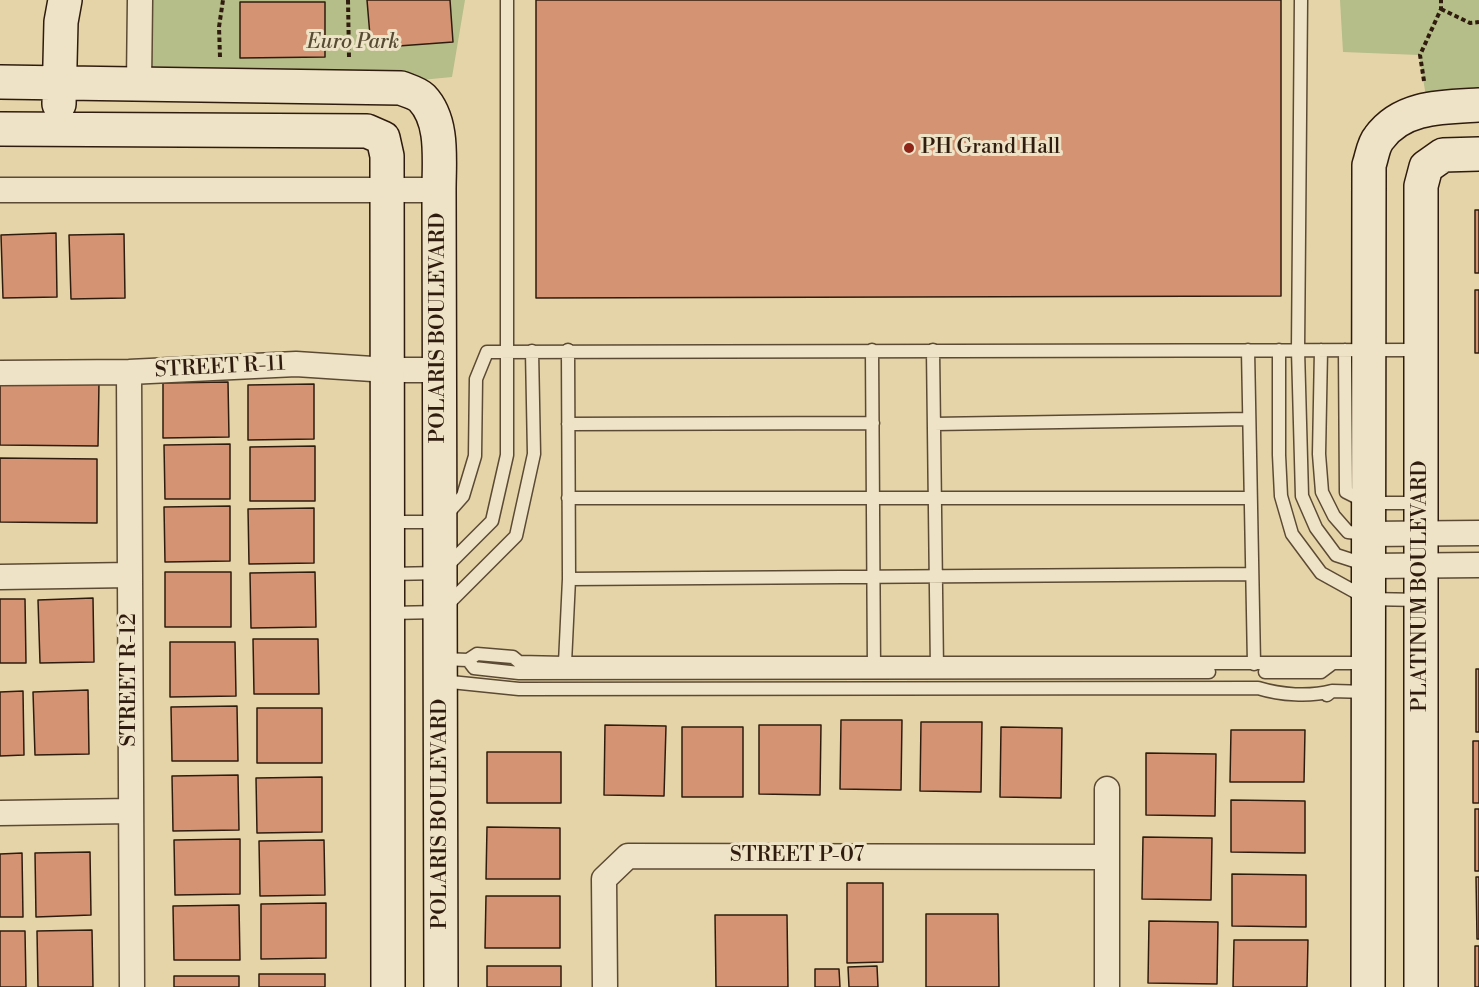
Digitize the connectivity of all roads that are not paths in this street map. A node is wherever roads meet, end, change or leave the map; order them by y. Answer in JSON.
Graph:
{"nodes":[{"id":1,"x":65,"y":0,"type":"edge"},
{"id":2,"x":140,"y":0,"type":"edge"},
{"id":3,"x":507,"y":0,"type":"edge"},
{"id":4,"x":1301,"y":0,"type":"edge"},
{"id":5,"x":0,"y":82,"type":"edge"},
{"id":6,"x":59,"y":82,"type":"junction"},
{"id":7,"x":138,"y":83,"type":"junction"},
{"id":8,"x":1479,"y":105,"type":"edge"},
{"id":9,"x":0,"y":129,"type":"edge"},
{"id":10,"x":60,"y":129,"type":"junction"},
{"id":11,"x":1479,"y":154,"type":"edge"},
{"id":12,"x":1421,"y":186,"type":"junction"},
{"id":13,"x":1368,"y":187,"type":"junction"},
{"id":14,"x":0,"y":190,"type":"edge"},
{"id":15,"x":387,"y":190,"type":"junction"},
{"id":16,"x":439,"y":190,"type":"junction"},
{"id":17,"x":568,"y":350,"type":"junction"},
{"id":18,"x":872,"y":350,"type":"junction"},
{"id":19,"x":933,"y":350,"type":"junction"},
{"id":20,"x":1248,"y":350,"type":"junction"},
{"id":21,"x":1279,"y":350,"type":"junction"},
{"id":22,"x":1298,"y":350,"type":"junction"},
{"id":23,"x":1321,"y":350,"type":"junction"},
{"id":24,"x":1357,"y":350,"type":"junction"},
{"id":25,"x":1421,"y":350,"type":"junction"},
{"id":26,"x":532,"y":351,"type":"junction"},
{"id":27,"x":507,"y":352,"type":"junction"},
{"id":28,"x":388,"y":370,"type":"junction"},
{"id":29,"x":439,"y":370,"type":"junction"},
{"id":30,"x":129,"y":372,"type":"junction"},
{"id":31,"x":0,"y":373,"type":"edge"},
{"id":32,"x":1249,"y":419,"type":"junction"},
{"id":33,"x":873,"y":423,"type":"junction"},
{"id":34,"x":568,"y":424,"type":"junction"},
{"id":35,"x":934,"y":424,"type":"junction"},
{"id":36,"x":568,"y":498,"type":"junction"},
{"id":37,"x":873,"y":498,"type":"junction"},
{"id":38,"x":935,"y":498,"type":"junction"},
{"id":39,"x":1250,"y":498,"type":"junction"},
{"id":40,"x":1421,"y":518,"type":"junction"},
{"id":41,"x":388,"y":522,"type":"junction"},
{"id":42,"x":440,"y":522,"type":"junction"},
{"id":43,"x":1479,"y":533,"type":"edge"},
{"id":44,"x":1368,"y":534,"type":"junction"},
{"id":45,"x":1479,"y":565,"type":"edge"},
{"id":46,"x":1421,"y":566,"type":"junction"},
{"id":47,"x":440,"y":573,"type":"junction"},
{"id":48,"x":388,"y":574,"type":"junction"},
{"id":49,"x":1251,"y":574,"type":"junction"},
{"id":50,"x":130,"y":575,"type":"junction"},
{"id":51,"x":874,"y":576,"type":"junction"},
{"id":52,"x":936,"y":576,"type":"junction"},
{"id":53,"x":0,"y":577,"type":"edge"},
{"id":54,"x":568,"y":579,"type":"junction"},
{"id":55,"x":1368,"y":599,"type":"junction"},
{"id":56,"x":1422,"y":600,"type":"junction"},
{"id":57,"x":440,"y":612,"type":"junction"},
{"id":58,"x":388,"y":613,"type":"junction"},
{"id":59,"x":564,"y":663,"type":"junction"},
{"id":60,"x":1254,"y":664,"type":"junction"},
{"id":61,"x":519,"y":668,"type":"junction"},
{"id":62,"x":874,"y":668,"type":"junction"},
{"id":63,"x":937,"y":668,"type":"junction"},
{"id":64,"x":1280,"y":668,"type":"junction"},
{"id":65,"x":453,"y":671,"type":"junction"},
{"id":66,"x":1368,"y":677,"type":"junction"},
{"id":67,"x":938,"y":687,"type":"junction"},
{"id":68,"x":875,"y":688,"type":"junction"},
{"id":69,"x":1107,"y":789,"type":"dead end"},
{"id":70,"x":131,"y":811,"type":"junction"},
{"id":71,"x":0,"y":813,"type":"edge"},
{"id":72,"x":1107,"y":857,"type":"junction"},
{"id":73,"x":132,"y":987,"type":"edge"},
{"id":74,"x":388,"y":987,"type":"edge"},
{"id":75,"x":441,"y":987,"type":"edge"},
{"id":76,"x":605,"y":987,"type":"edge"},
{"id":77,"x":1107,"y":987,"type":"edge"},
{"id":78,"x":1368,"y":987,"type":"edge"},
{"id":79,"x":1421,"y":987,"type":"edge"}],
"edges":[{"from":1,"to":6,"type":"street"},
{"from":2,"to":7,"type":"street"},
{"from":3,"to":27,"type":"lane"},
{"from":4,"to":22,"type":"lane"},
{"from":5,"to":6,"type":"street","name":"POLARIS BOULEVARD"},
{"from":6,"to":7,"type":"street","name":"POLARIS BOULEVARD"},
{"from":6,"to":10,"type":"street"},
{"from":7,"to":16,"type":"street","name":"POLARIS BOULEVARD"},
{"from":8,"to":13,"type":"street"},
{"from":9,"to":10,"type":"street"},
{"from":10,"to":15,"type":"street"},
{"from":11,"to":12,"type":"street"},
{"from":12,"to":13,"type":"street"},
{"from":12,"to":25,"type":"street","name":"PLATINUM BOULEVARD"},
{"from":13,"to":24,"type":"street"},
{"from":14,"to":15,"type":"street"},
{"from":15,"to":16,"type":"street"},
{"from":15,"to":28,"type":"street"},
{"from":16,"to":29,"type":"street","name":"POLARIS BOULEVARD"},
{"from":17,"to":18,"type":"lane"},
{"from":17,"to":26,"type":"lane"},
{"from":17,"to":34,"type":"lane"},
{"from":18,"to":19,"type":"lane"},
{"from":18,"to":33,"type":"lane"},
{"from":19,"to":20,"type":"lane"},
{"from":19,"to":35,"type":"lane"},
{"from":20,"to":21,"type":"lane"},
{"from":20,"to":32,"type":"lane"},
{"from":21,"to":22,"type":"lane"},
{"from":21,"to":55,"type":"lane"},
{"from":22,"to":23,"type":"lane"},
{"from":22,"to":44,"type":"lane"},
{"from":23,"to":24,"type":"lane"},
{"from":23,"to":44,"type":"lane"},
{"from":24,"to":25,"type":"lane"},
{"from":24,"to":44,"type":"street"},
{"from":25,"to":40,"type":"street","name":"PLATINUM BOULEVARD"},
{"from":26,"to":27,"type":"lane"},
{"from":26,"to":57,"type":"lane"},
{"from":27,"to":42,"type":"lane"},
{"from":27,"to":47,"type":"lane"},
{"from":28,"to":29,"type":"street","name":"STREET R-11"},
{"from":28,"to":30,"type":"street","name":"STREET R-11"},
{"from":28,"to":41,"type":"street"},
{"from":29,"to":42,"type":"street","name":"POLARIS BOULEVARD"},
{"from":30,"to":31,"type":"street","name":"STREET R-11"},
{"from":30,"to":50,"type":"street","name":"STREET R-12"},
{"from":32,"to":35,"type":"lane"},
{"from":32,"to":39,"type":"lane"},
{"from":33,"to":34,"type":"lane"},
{"from":33,"to":37,"type":"lane"},
{"from":34,"to":36,"type":"lane"},
{"from":35,"to":38,"type":"lane"},
{"from":36,"to":37,"type":"lane"},
{"from":36,"to":54,"type":"lane"},
{"from":37,"to":38,"type":"lane"},
{"from":37,"to":51,"type":"lane"},
{"from":38,"to":39,"type":"lane"},
{"from":38,"to":52,"type":"lane"},
{"from":39,"to":49,"type":"lane"},
{"from":40,"to":43,"type":"street"},
{"from":40,"to":44,"type":"street"},
{"from":40,"to":46,"type":"street","name":"PLATINUM BOULEVARD"},
{"from":41,"to":42,"type":"lane"},
{"from":41,"to":48,"type":"street"},
{"from":42,"to":47,"type":"street","name":"POLARIS BOULEVARD"},
{"from":44,"to":46,"type":"street"},
{"from":44,"to":55,"type":"street"},
{"from":45,"to":46,"type":"street"},
{"from":46,"to":56,"type":"street","name":"PLATINUM BOULEVARD"},
{"from":47,"to":48,"type":"lane"},
{"from":47,"to":57,"type":"street","name":"POLARIS BOULEVARD"},
{"from":48,"to":58,"type":"street"},
{"from":49,"to":52,"type":"lane"},
{"from":49,"to":60,"type":"lane"},
{"from":50,"to":53,"type":"street"},
{"from":50,"to":70,"type":"street","name":"STREET R-12"},
{"from":51,"to":52,"type":"lane"},
{"from":51,"to":54,"type":"lane"},
{"from":51,"to":62,"type":"lane"},
{"from":52,"to":63,"type":"lane"},
{"from":54,"to":59,"type":"lane"},
{"from":55,"to":56,"type":"lane"},
{"from":55,"to":66,"type":"street"},
{"from":56,"to":79,"type":"street","name":"PLATINUM BOULEVARD"},
{"from":57,"to":58,"type":"lane"},
{"from":57,"to":65,"type":"street","name":"POLARIS BOULEVARD"},
{"from":58,"to":74,"type":"street"},
{"from":59,"to":61,"type":"lane"},
{"from":59,"to":62,"type":"lane"},
{"from":60,"to":63,"type":"lane"},
{"from":60,"to":64,"type":"lane"},
{"from":61,"to":62,"type":"lane"},
{"from":61,"to":65,"type":"lane"},
{"from":62,"to":63,"type":"lane"},
{"from":62,"to":68,"type":"lane"},
{"from":63,"to":64,"type":"lane"},
{"from":63,"to":67,"type":"lane"},
{"from":64,"to":66,"type":"lane"},
{"from":65,"to":68,"type":"lane"},
{"from":65,"to":75,"type":"street","name":"POLARIS BOULEVARD"},
{"from":66,"to":67,"type":"lane"},
{"from":66,"to":78,"type":"street"},
{"from":67,"to":68,"type":"lane"},
{"from":69,"to":72,"type":"street"},
{"from":70,"to":71,"type":"street"},
{"from":70,"to":73,"type":"street","name":"STREET R-12"},
{"from":72,"to":76,"type":"street","name":"STREET P-07"},
{"from":72,"to":77,"type":"street"}]}
